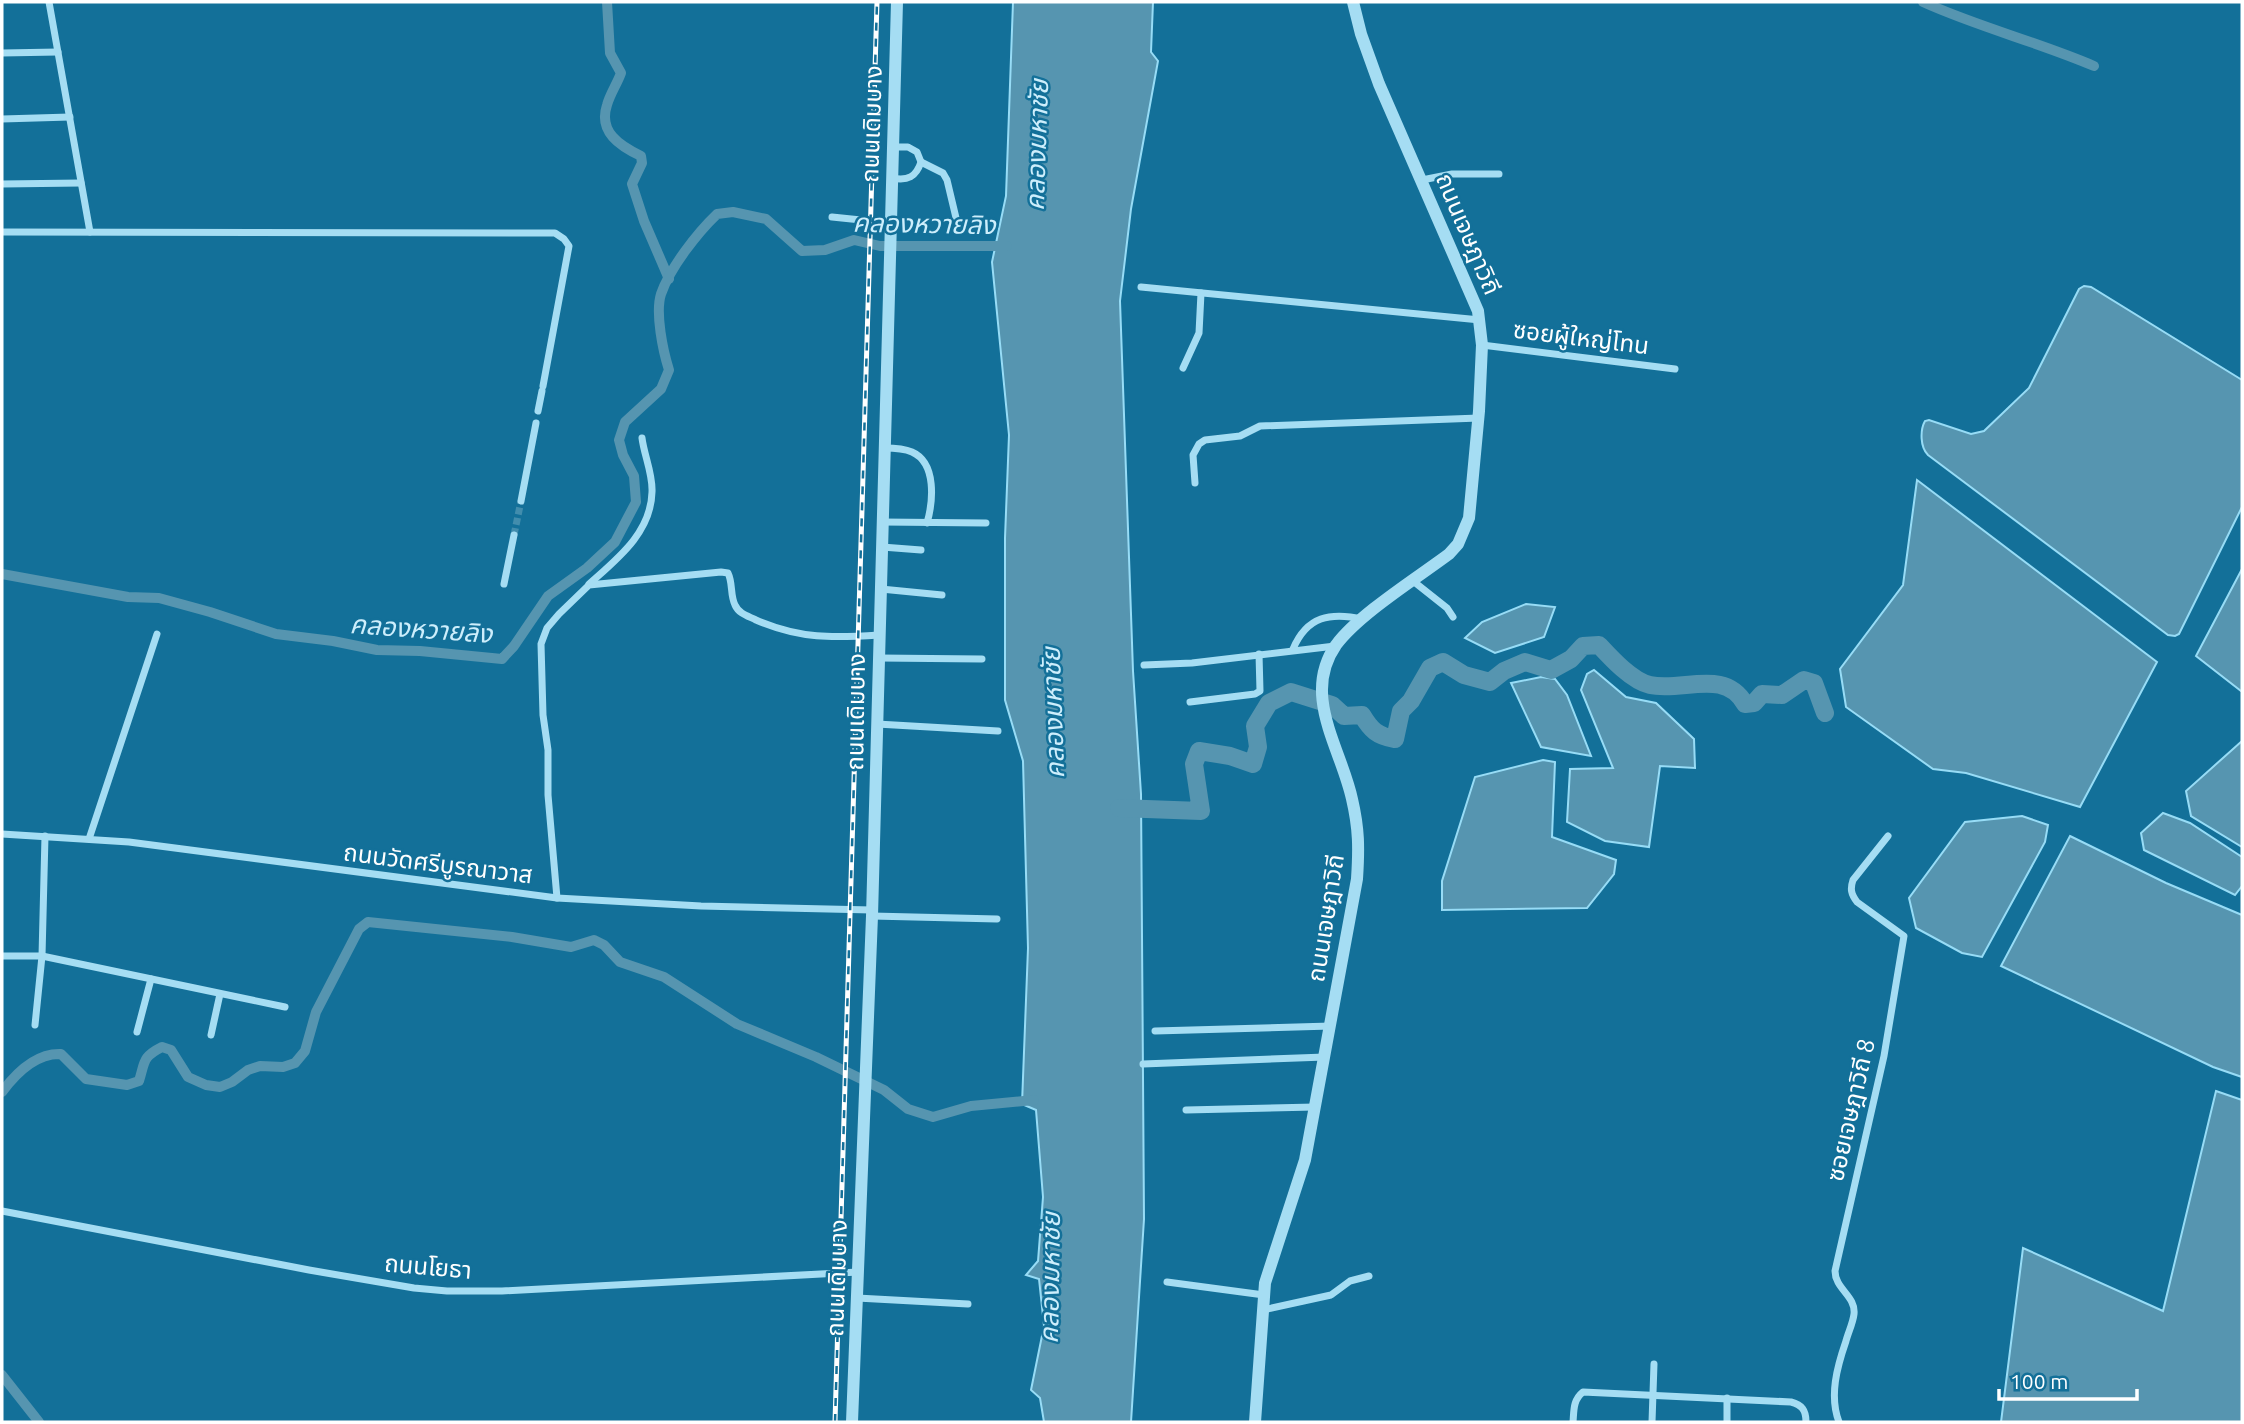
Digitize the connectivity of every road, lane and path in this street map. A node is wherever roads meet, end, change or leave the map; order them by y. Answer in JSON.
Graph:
{"nodes":[{"id":1,"x":49,"y":2,"type":"edge"},
{"id":2,"x":897,"y":2,"type":"edge"},
{"id":3,"x":1353,"y":2,"type":"edge"},
{"id":4,"x":58,"y":52,"type":"junction"},
{"id":5,"x":2,"y":53,"type":"edge"},
{"id":6,"x":70,"y":117,"type":"junction"},
{"id":7,"x":2,"y":119,"type":"edge"},
{"id":8,"x":892,"y":147,"type":"junction"},
{"id":9,"x":921,"y":162,"type":"junction"},
{"id":10,"x":1499,"y":174,"type":"dead end"},
{"id":11,"x":892,"y":178,"type":"junction"},
{"id":12,"x":1422,"y":180,"type":"junction"},
{"id":13,"x":81,"y":183,"type":"junction"},
{"id":14,"x":2,"y":184,"type":"edge"},
{"id":15,"x":832,"y":217,"type":"dead end"},
{"id":16,"x":957,"y":222,"type":"dead end"},
{"id":17,"x":890,"y":223,"type":"junction"},
{"id":18,"x":2,"y":232,"type":"edge"},
{"id":19,"x":90,"y":232,"type":"junction"},
{"id":20,"x":1141,"y":287,"type":"dead end"},
{"id":21,"x":1201,"y":293,"type":"junction"},
{"id":22,"x":1480,"y":320,"type":"junction"},
{"id":23,"x":1482,"y":345,"type":"junction"},
{"id":24,"x":1183,"y":368,"type":"dead end"},
{"id":25,"x":1675,"y":369,"type":"dead end"},
{"id":26,"x":538,"y":411,"type":"dead end"},
{"id":27,"x":1479,"y":418,"type":"junction"},
{"id":28,"x":536,"y":423,"type":"dead end"},
{"id":29,"x":642,"y":438,"type":"dead end"},
{"id":30,"x":884,"y":448,"type":"junction"},
{"id":31,"x":1195,"y":483,"type":"dead end"},
{"id":32,"x":521,"y":501,"type":"tunnel mouth"},
{"id":33,"x":882,"y":522,"type":"junction"},
{"id":34,"x":927,"y":523,"type":"junction"},
{"id":35,"x":986,"y":523,"type":"dead end"},
{"id":36,"x":514,"y":535,"type":"tunnel mouth"},
{"id":37,"x":882,"y":547,"type":"junction"},
{"id":38,"x":921,"y":550,"type":"dead end"},
{"id":39,"x":1413,"y":581,"type":"junction"},
{"id":40,"x":504,"y":584,"type":"dead end"},
{"id":41,"x":589,"y":585,"type":"junction"},
{"id":42,"x":881,"y":589,"type":"junction"},
{"id":43,"x":942,"y":595,"type":"dead end"},
{"id":44,"x":1453,"y":617,"type":"dead end"},
{"id":45,"x":1363,"y":619,"type":"junction"},
{"id":46,"x":157,"y":634,"type":"dead end"},
{"id":47,"x":879,"y":635,"type":"junction"},
{"id":48,"x":1336,"y":646,"type":"junction"},
{"id":49,"x":1293,"y":649,"type":"junction"},
{"id":50,"x":1259,"y":654,"type":"junction"},
{"id":51,"x":879,"y":658,"type":"junction"},
{"id":52,"x":982,"y":659,"type":"dead end"},
{"id":53,"x":1144,"y":664,"type":"dead end"},
{"id":54,"x":1189,"y":702,"type":"dead end"},
{"id":55,"x":877,"y":724,"type":"junction"},
{"id":56,"x":998,"y":731,"type":"dead end"},
{"id":57,"x":2,"y":834,"type":"edge"},
{"id":58,"x":46,"y":836,"type":"junction"},
{"id":59,"x":1888,"y":836,"type":"dead end"},
{"id":60,"x":89,"y":839,"type":"junction"},
{"id":61,"x":557,"y":898,"type":"junction"},
{"id":62,"x":872,"y":913,"type":"junction"},
{"id":63,"x":997,"y":919,"type":"dead end"},
{"id":64,"x":2,"y":956,"type":"edge"},
{"id":65,"x":42,"y":956,"type":"junction"},
{"id":66,"x":151,"y":979,"type":"junction"},
{"id":67,"x":220,"y":993,"type":"junction"},
{"id":68,"x":285,"y":1007,"type":"dead end"},
{"id":69,"x":35,"y":1025,"type":"dead end"},
{"id":70,"x":1331,"y":1026,"type":"junction"},
{"id":71,"x":1155,"y":1031,"type":"dead end"},
{"id":72,"x":136,"y":1032,"type":"dead end"},
{"id":73,"x":211,"y":1035,"type":"dead end"},
{"id":74,"x":1325,"y":1057,"type":"junction"},
{"id":75,"x":1143,"y":1064,"type":"dead end"},
{"id":76,"x":1315,"y":1107,"type":"junction"},
{"id":77,"x":1186,"y":1110,"type":"dead end"},
{"id":78,"x":2,"y":1211,"type":"edge"},
{"id":79,"x":858,"y":1272,"type":"junction"},
{"id":80,"x":1369,"y":1276,"type":"dead end"},
{"id":81,"x":1167,"y":1282,"type":"dead end"},
{"id":82,"x":1264,"y":1295,"type":"junction"},
{"id":83,"x":857,"y":1298,"type":"junction"},
{"id":84,"x":968,"y":1304,"type":"dead end"},
{"id":85,"x":1262,"y":1310,"type":"junction"},
{"id":86,"x":1654,"y":1364,"type":"dead end"},
{"id":87,"x":1653,"y":1396,"type":"junction"},
{"id":88,"x":1727,"y":1398,"type":"junction"},
{"id":89,"x":852,"y":1422,"type":"edge"},
{"id":90,"x":1255,"y":1422,"type":"edge"},
{"id":91,"x":1573,"y":1422,"type":"edge"},
{"id":92,"x":1652,"y":1422,"type":"edge"},
{"id":93,"x":1727,"y":1422,"type":"edge"},
{"id":94,"x":1806,"y":1422,"type":"edge"},
{"id":95,"x":1839,"y":1422,"type":"edge"}],
"edges":[{"from":1,"to":4,"type":"street"},
{"from":2,"to":8,"type":"street","name":"ถนนเดิมบาง"},
{"from":3,"to":12,"type":"street","name":"ถนนเจษฎาวิถี"},
{"from":4,"to":5,"type":"street"},
{"from":4,"to":6,"type":"street"},
{"from":6,"to":7,"type":"street"},
{"from":6,"to":13,"type":"street"},
{"from":8,"to":9,"type":"street"},
{"from":8,"to":11,"type":"street","name":"ถนนเดิมบาง"},
{"from":9,"to":11,"type":"street"},
{"from":9,"to":16,"type":"street"},
{"from":10,"to":12,"type":"street"},
{"from":11,"to":17,"type":"street","name":"ถนนเดิมบาง"},
{"from":12,"to":22,"type":"street","name":"ถนนเจษฎาวิถี"},
{"from":13,"to":14,"type":"street"},
{"from":13,"to":19,"type":"street"},
{"from":15,"to":17,"type":"street"},
{"from":17,"to":30,"type":"street","name":"ถนนเดิมบาง"},
{"from":18,"to":19,"type":"street"},
{"from":19,"to":26,"type":"street"},
{"from":20,"to":21,"type":"street"},
{"from":21,"to":22,"type":"street"},
{"from":21,"to":24,"type":"street"},
{"from":22,"to":23,"type":"street","name":"ถนนเจษฎาวิถี"},
{"from":23,"to":25,"type":"street","name":"ซอยผู้ใหญ่โทน"},
{"from":23,"to":27,"type":"street","name":"ถนนเจษฎาวิถี"},
{"from":27,"to":31,"type":"street"},
{"from":27,"to":39,"type":"street","name":"ถนนเจษฎาวิถี"},
{"from":28,"to":32,"type":"street"},
{"from":29,"to":41,"type":"street"},
{"from":30,"to":33,"type":"street","name":"ถนนเดิมบาง"},
{"from":30,"to":34,"type":"street"},
{"from":33,"to":34,"type":"street"},
{"from":33,"to":37,"type":"street","name":"ถนนเดิมบาง"},
{"from":34,"to":35,"type":"street"},
{"from":36,"to":40,"type":"street"},
{"from":37,"to":38,"type":"street"},
{"from":37,"to":42,"type":"street","name":"ถนนเดิมบาง"},
{"from":39,"to":44,"type":"street"},
{"from":39,"to":45,"type":"street","name":"ถนนเจษฎาวิถี"},
{"from":41,"to":47,"type":"street"},
{"from":41,"to":61,"type":"street"},
{"from":42,"to":43,"type":"street"},
{"from":42,"to":47,"type":"street","name":"ถนนเดิมบาง"},
{"from":45,"to":48,"type":"street","name":"ถนนเจษฎาวิถี"},
{"from":45,"to":49,"type":"street"},
{"from":46,"to":60,"type":"street"},
{"from":47,"to":51,"type":"street","name":"ถนนเดิมบาง"},
{"from":48,"to":49,"type":"street"},
{"from":48,"to":70,"type":"street","name":"ถนนเจษฎาวิถี"},
{"from":49,"to":50,"type":"street"},
{"from":50,"to":53,"type":"street"},
{"from":50,"to":54,"type":"street"},
{"from":51,"to":52,"type":"street"},
{"from":51,"to":55,"type":"street","name":"ถนนเดิมบาง"},
{"from":55,"to":56,"type":"street"},
{"from":55,"to":62,"type":"street","name":"ถนนเดิมบาง"},
{"from":57,"to":58,"type":"street","name":"ถนนวัดศรีบูรณาวาส"},
{"from":58,"to":60,"type":"street","name":"ถนนวัดศรีบูรณาวาส"},
{"from":58,"to":65,"type":"street"},
{"from":59,"to":95,"type":"street","name":"ซอยเจษฎาวิถี 8"},
{"from":60,"to":61,"type":"street","name":"ถนนวัดศรีบูรณาวาส"},
{"from":61,"to":62,"type":"street","name":"ถนนวัดศรีบูรณาวาส"},
{"from":62,"to":63,"type":"street","name":"ถนนวัดศรีบูรณาวาส"},
{"from":62,"to":79,"type":"street","name":"ถนนเดิมบาง"},
{"from":64,"to":65,"type":"street"},
{"from":65,"to":66,"type":"street"},
{"from":65,"to":69,"type":"street"},
{"from":66,"to":67,"type":"street"},
{"from":66,"to":72,"type":"street"},
{"from":67,"to":68,"type":"street"},
{"from":67,"to":73,"type":"street"},
{"from":70,"to":71,"type":"street"},
{"from":70,"to":74,"type":"street","name":"ถนนเจษฎาวิถี"},
{"from":74,"to":75,"type":"street"},
{"from":74,"to":76,"type":"street","name":"ถนนเจษฎาวิถี"},
{"from":76,"to":77,"type":"street"},
{"from":76,"to":82,"type":"street","name":"ถนนเจษฎาวิถี"},
{"from":78,"to":79,"type":"street","name":"ถนนโยธา"},
{"from":79,"to":83,"type":"street","name":"ถนนเดิมบาง"},
{"from":80,"to":85,"type":"street"},
{"from":81,"to":82,"type":"street"},
{"from":82,"to":85,"type":"street","name":"ถนนเจษฎาวิถี"},
{"from":83,"to":84,"type":"street"},
{"from":83,"to":89,"type":"street","name":"ถนนเดิมบาง"},
{"from":85,"to":90,"type":"street","name":"ถนนเจษฎาวิถี"},
{"from":86,"to":87,"type":"street"},
{"from":87,"to":88,"type":"street"},
{"from":87,"to":91,"type":"street"},
{"from":87,"to":92,"type":"street"},
{"from":88,"to":93,"type":"street"},
{"from":88,"to":94,"type":"street"}]}
